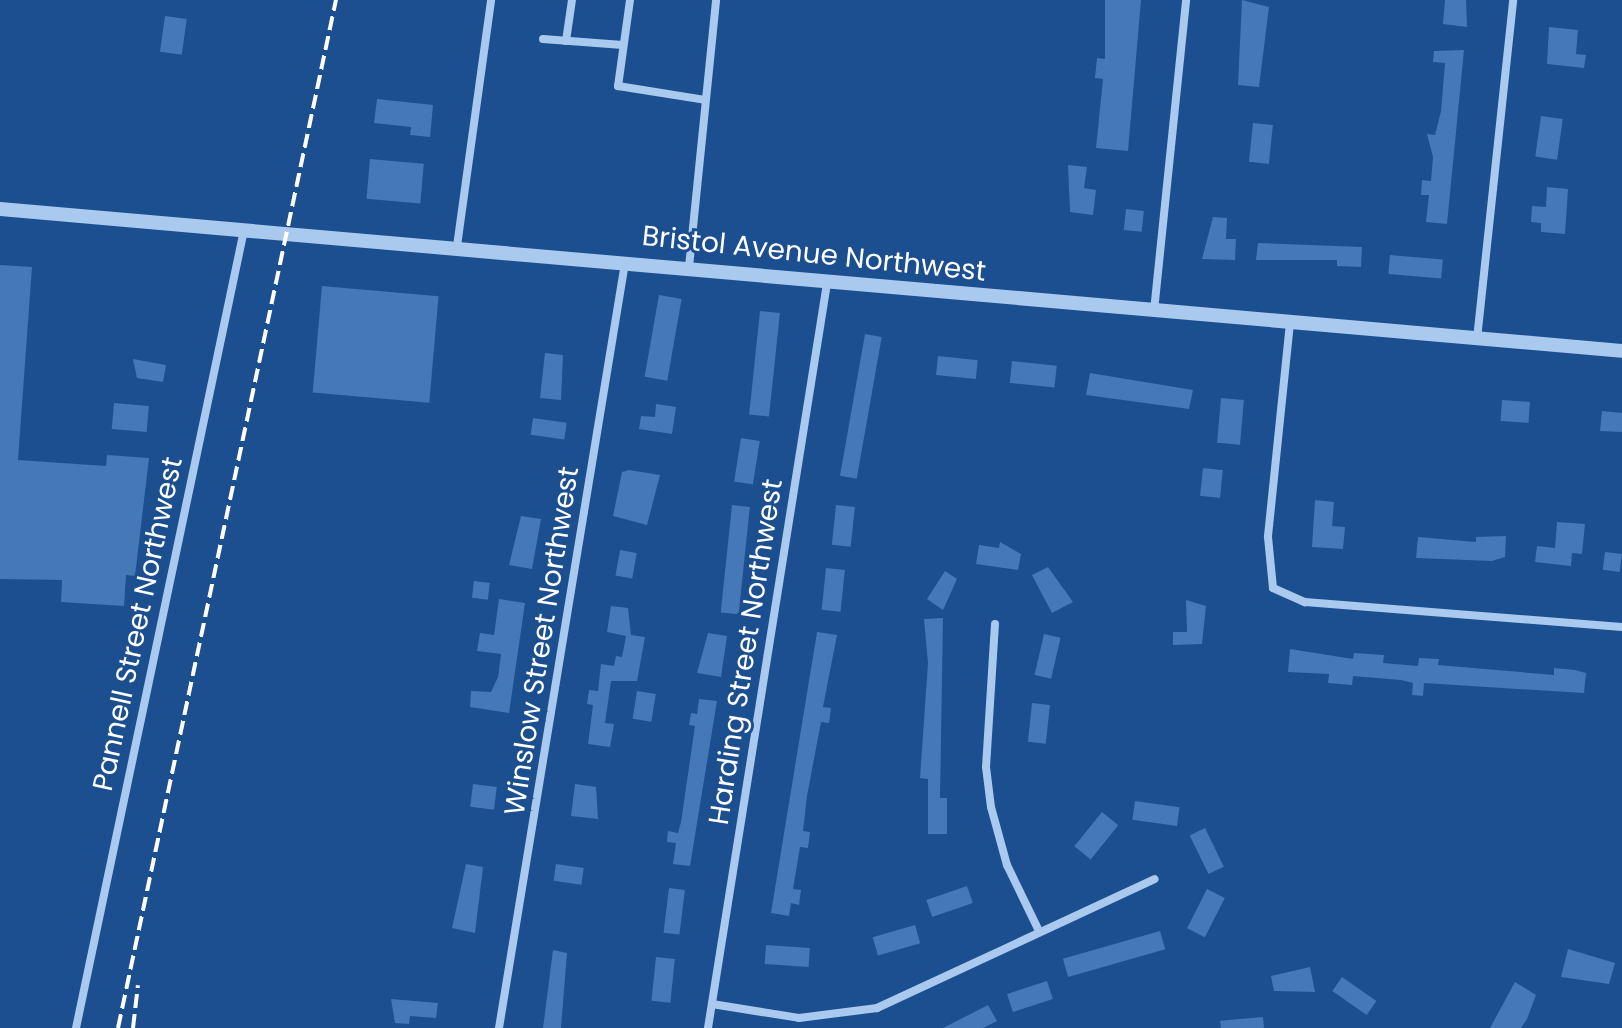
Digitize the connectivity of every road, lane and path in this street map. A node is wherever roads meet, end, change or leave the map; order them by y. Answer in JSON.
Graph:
{"nodes":[{"id":1,"x":491,"y":0,"type":"edge"},
{"id":2,"x":572,"y":0,"type":"edge"},
{"id":3,"x":630,"y":0,"type":"edge"},
{"id":4,"x":716,"y":0,"type":"edge"},
{"id":5,"x":1186,"y":0,"type":"edge"},
{"id":6,"x":1513,"y":0,"type":"edge"},
{"id":7,"x":543,"y":39,"type":"dead end"},
{"id":8,"x":566,"y":41,"type":"junction"},
{"id":9,"x":623,"y":45,"type":"junction"},
{"id":10,"x":705,"y":100,"type":"junction"},
{"id":11,"x":0,"y":209,"type":"edge"},
{"id":12,"x":244,"y":230,"type":"junction"},
{"id":13,"x":457,"y":246,"type":"junction"},
{"id":14,"x":625,"y":261,"type":"junction"},
{"id":15,"x":689,"y":267,"type":"junction"},
{"id":16,"x":827,"y":283,"type":"junction"},
{"id":17,"x":1154,"y":312,"type":"junction"},
{"id":18,"x":1290,"y":323,"type":"junction"},
{"id":19,"x":1477,"y":340,"type":"junction"},
{"id":20,"x":1622,"y":351,"type":"edge"},
{"id":21,"x":995,"y":624,"type":"dead end"},
{"id":22,"x":1622,"y":627,"type":"edge"},
{"id":23,"x":1155,"y":879,"type":"dead end"},
{"id":24,"x":1039,"y":931,"type":"junction"},
{"id":25,"x":712,"y":1004,"type":"junction"},
{"id":26,"x":76,"y":1028,"type":"edge"},
{"id":27,"x":499,"y":1028,"type":"edge"},
{"id":28,"x":708,"y":1028,"type":"edge"}],
"edges":[{"from":1,"to":13,"type":"street"},
{"from":2,"to":8,"type":"street"},
{"from":3,"to":9,"type":"street"},
{"from":4,"to":10,"type":"street"},
{"from":5,"to":17,"type":"street"},
{"from":6,"to":19,"type":"street"},
{"from":7,"to":8,"type":"street"},
{"from":8,"to":9,"type":"street"},
{"from":9,"to":10,"type":"street"},
{"from":10,"to":15,"type":"street"},
{"from":11,"to":12,"type":"street","name":"Bristol Avenue Northwest"},
{"from":12,"to":13,"type":"street","name":"Bristol Avenue Northwest"},
{"from":12,"to":26,"type":"street","name":"Pannell Street Northwest"},
{"from":13,"to":14,"type":"street","name":"Bristol Avenue Northwest"},
{"from":14,"to":15,"type":"street","name":"Bristol Avenue Northwest"},
{"from":14,"to":27,"type":"street","name":"Winslow Street Northwest"},
{"from":15,"to":16,"type":"street","name":"Bristol Avenue Northwest"},
{"from":16,"to":17,"type":"street","name":"Bristol Avenue Northwest"},
{"from":16,"to":25,"type":"street","name":"Harding Street Northwest"},
{"from":17,"to":18,"type":"street","name":"Bristol Avenue Northwest"},
{"from":18,"to":19,"type":"street","name":"Bristol Avenue Northwest"},
{"from":18,"to":22,"type":"street"},
{"from":19,"to":20,"type":"street","name":"Bristol Avenue Northwest"},
{"from":21,"to":24,"type":"street"},
{"from":23,"to":24,"type":"street"},
{"from":24,"to":25,"type":"street"},
{"from":25,"to":28,"type":"street","name":"Harding Street Northwest"}]}
